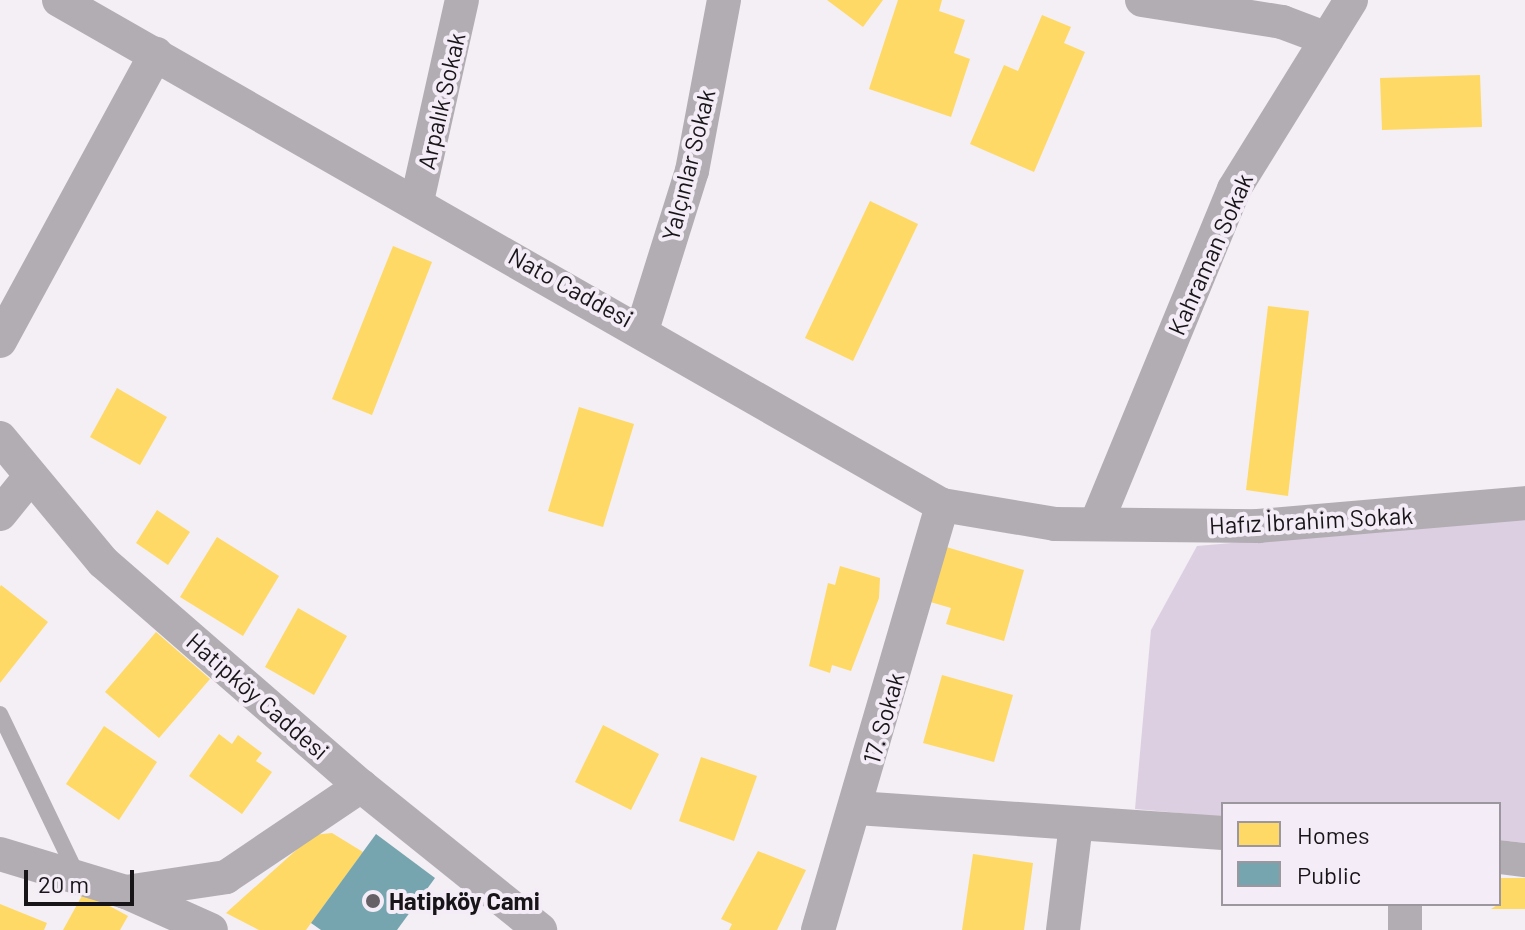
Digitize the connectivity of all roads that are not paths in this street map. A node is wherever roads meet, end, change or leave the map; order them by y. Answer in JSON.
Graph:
{"nodes":[{"id":1,"x":59,"y":0,"type":"edge"},
{"id":2,"x":462,"y":0,"type":"edge"},
{"id":3,"x":724,"y":0,"type":"edge"},
{"id":4,"x":1142,"y":0,"type":"edge"},
{"id":5,"x":1351,"y":0,"type":"edge"},
{"id":6,"x":1327,"y":39,"type":"junction"},
{"id":7,"x":156,"y":54,"type":"junction"},
{"id":8,"x":417,"y":201,"type":"junction"},
{"id":9,"x":643,"y":327,"type":"junction"},
{"id":10,"x":0,"y":341,"type":"edge"},
{"id":11,"x":0,"y":438,"type":"edge"},
{"id":12,"x":30,"y":477,"type":"junction"},
{"id":13,"x":1525,"y":503,"type":"edge"},
{"id":14,"x":942,"y":505,"type":"junction"},
{"id":15,"x":0,"y":514,"type":"edge"},
{"id":16,"x":1096,"y":524,"type":"junction"},
{"id":17,"x":0,"y":714,"type":"edge"},
{"id":18,"x":361,"y":786,"type":"junction"},
{"id":19,"x":857,"y":808,"type":"junction"},
{"id":20,"x":1076,"y":824,"type":"junction"},
{"id":21,"x":1221,"y":833,"type":"edge"},
{"id":22,"x":0,"y":854,"type":"edge"},
{"id":23,"x":1501,"y":857,"type":"edge"},
{"id":24,"x":1525,"y":860,"type":"edge"},
{"id":25,"x":78,"y":878,"type":"junction"},
{"id":26,"x":126,"y":892,"type":"junction"},
{"id":27,"x":1405,"y":906,"type":"edge"},
{"id":28,"x":537,"y":929,"type":"edge"},
{"id":29,"x":211,"y":930,"type":"edge"},
{"id":30,"x":818,"y":930,"type":"edge"},
{"id":31,"x":1063,"y":930,"type":"edge"},
{"id":32,"x":1405,"y":930,"type":"edge"}],
"edges":[{"from":1,"to":7,"type":"street","name":"Nato Caddesi"},
{"from":2,"to":8,"type":"street","name":"Arpalık Sokak"},
{"from":3,"to":9,"type":"street","name":"Yalçınlar Sokak"},
{"from":4,"to":6,"type":"street"},
{"from":5,"to":6,"type":"street","name":"Kahraman Sokak"},
{"from":6,"to":16,"type":"street","name":"Kahraman Sokak"},
{"from":7,"to":8,"type":"street","name":"Nato Caddesi"},
{"from":7,"to":10,"type":"street"},
{"from":8,"to":9,"type":"street","name":"Nato Caddesi"},
{"from":9,"to":14,"type":"street","name":"Nato Caddesi"},
{"from":11,"to":12,"type":"street","name":"Hatipköy Caddesi"},
{"from":12,"to":15,"type":"street"},
{"from":12,"to":18,"type":"street","name":"Hatipköy Caddesi"},
{"from":13,"to":16,"type":"street","name":"Hafız İbrahim Sokak"},
{"from":14,"to":16,"type":"street","name":"Nato Caddesi"},
{"from":14,"to":19,"type":"street","name":"17. Sokak"},
{"from":17,"to":25,"type":"lane"},
{"from":18,"to":26,"type":"street"},
{"from":18,"to":28,"type":"street","name":"Hatipköy Caddesi"},
{"from":19,"to":20,"type":"street"},
{"from":19,"to":30,"type":"street","name":"17. Sokak"},
{"from":20,"to":21,"type":"street"},
{"from":20,"to":31,"type":"street"},
{"from":22,"to":25,"type":"street"},
{"from":23,"to":24,"type":"street"},
{"from":25,"to":26,"type":"street"},
{"from":26,"to":29,"type":"street"},
{"from":27,"to":32,"type":"street"}]}
